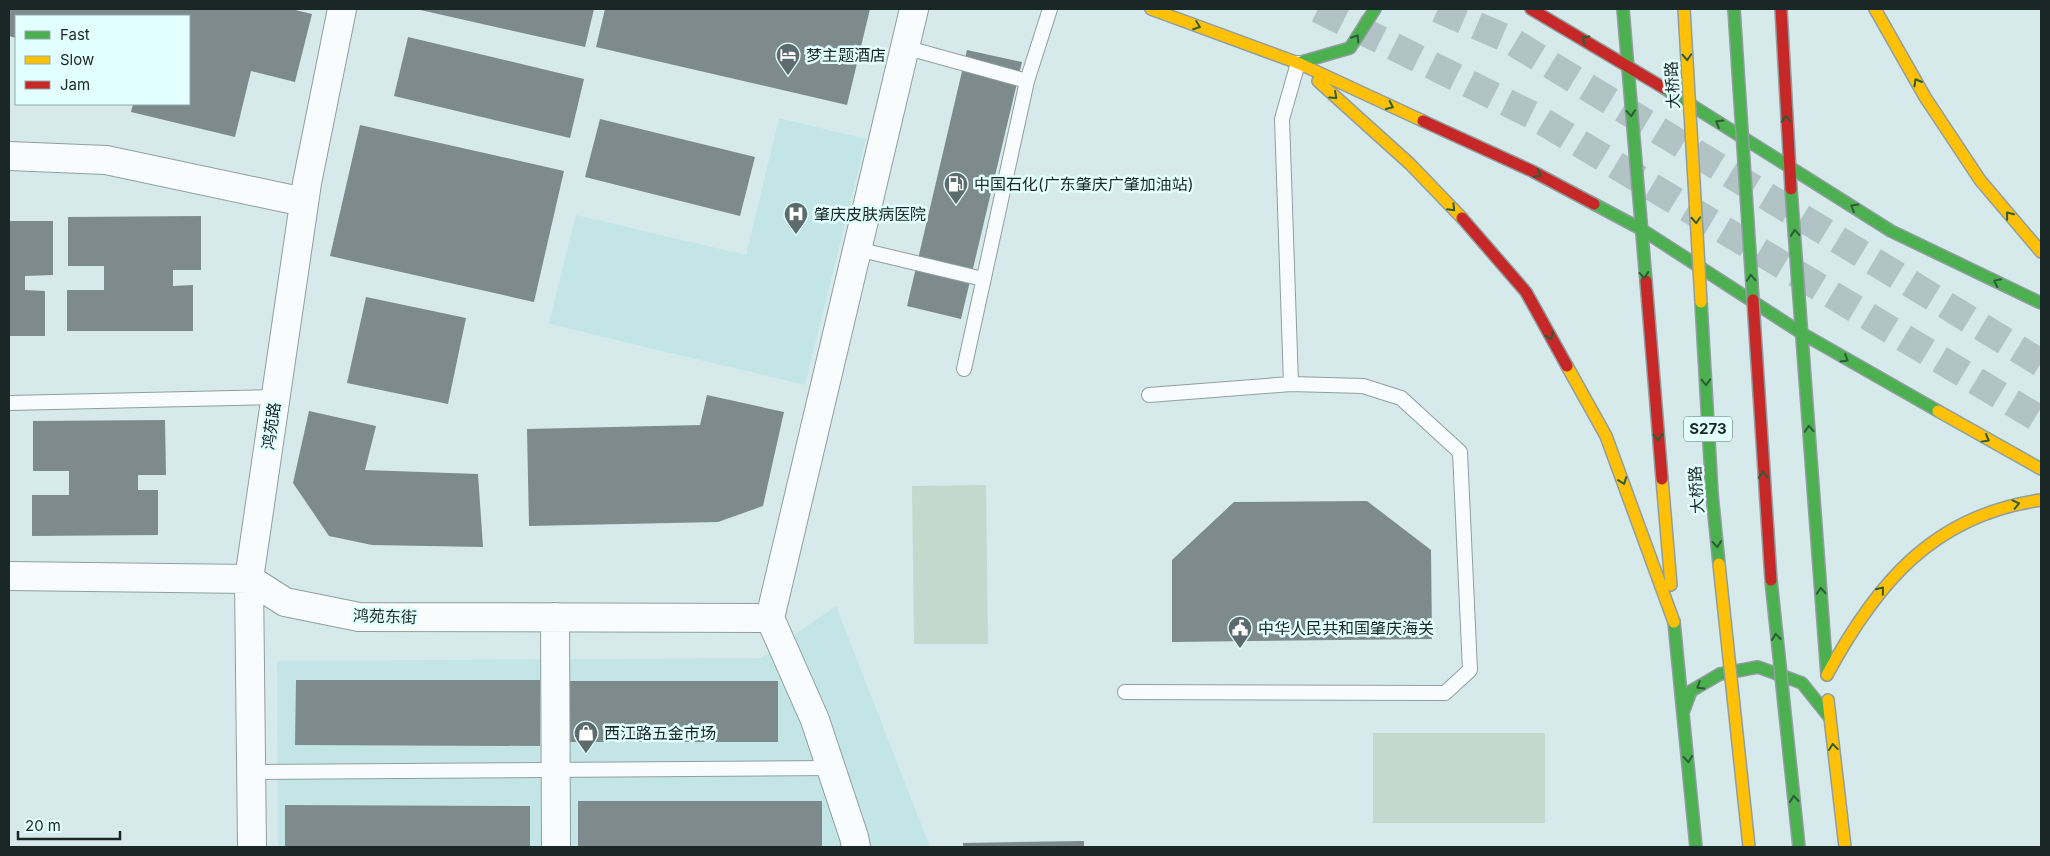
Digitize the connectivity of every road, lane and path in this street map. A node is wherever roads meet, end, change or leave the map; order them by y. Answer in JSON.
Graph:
{"nodes":[{"id":1,"x":342,"y":9,"type":"edge"},
{"id":2,"x":914,"y":9,"type":"edge"},
{"id":3,"x":1050,"y":9,"type":"edge"},
{"id":4,"x":1151,"y":9,"type":"edge"},
{"id":5,"x":1375,"y":9,"type":"edge"},
{"id":6,"x":1531,"y":9,"type":"edge"},
{"id":7,"x":1623,"y":9,"type":"edge"},
{"id":8,"x":1684,"y":9,"type":"edge"},
{"id":9,"x":1734,"y":9,"type":"edge"},
{"id":10,"x":1781,"y":9,"type":"edge"},
{"id":11,"x":1875,"y":9,"type":"edge"},
{"id":12,"x":904,"y":47,"type":"junction"},
{"id":13,"x":1298,"y":63,"type":"junction"},
{"id":14,"x":1627,"y":64,"type":"junction"},
{"id":15,"x":1027,"y":81,"type":"junction"},
{"id":16,"x":9,"y":156,"type":"edge"},
{"id":17,"x":1789,"y":168,"type":"junction"},
{"id":18,"x":304,"y":202,"type":"junction"},
{"id":19,"x":1640,"y":229,"type":"junction"},
{"id":20,"x":857,"y":249,"type":"junction"},
{"id":21,"x":2041,"y":252,"type":"edge"},
{"id":22,"x":983,"y":280,"type":"junction"},
{"id":23,"x":2041,"y":303,"type":"edge"},
{"id":24,"x":1803,"y":334,"type":"junction"},
{"id":25,"x":964,"y":369,"type":"dead end"},
{"id":26,"x":1292,"y":384,"type":"junction"},
{"id":27,"x":1149,"y":395,"type":"dead end"},
{"id":28,"x":276,"y":397,"type":"junction"},
{"id":29,"x":9,"y":403,"type":"edge"},
{"id":30,"x":2041,"y":469,"type":"edge"},
{"id":31,"x":2041,"y":500,"type":"edge"},
{"id":32,"x":9,"y":576,"type":"edge"},
{"id":33,"x":249,"y":579,"type":"junction"},
{"id":34,"x":555,"y":617,"type":"junction"},
{"id":35,"x":770,"y":618,"type":"junction"},
{"id":36,"x":1674,"y":622,"type":"junction"},
{"id":37,"x":1827,"y":683,"type":"junction"},
{"id":38,"x":1125,"y":692,"type":"dead end"},
{"id":39,"x":1684,"y":710,"type":"junction"},
{"id":40,"x":1830,"y":718,"type":"junction"},
{"id":41,"x":831,"y":768,"type":"junction"},
{"id":42,"x":556,"y":770,"type":"junction"},
{"id":43,"x":251,"y":772,"type":"junction"},
{"id":44,"x":252,"y":847,"type":"edge"},
{"id":45,"x":556,"y":847,"type":"edge"},
{"id":46,"x":856,"y":847,"type":"edge"},
{"id":47,"x":1696,"y":847,"type":"edge"},
{"id":48,"x":1749,"y":847,"type":"edge"},
{"id":49,"x":1799,"y":847,"type":"edge"},
{"id":50,"x":1845,"y":847,"type":"edge"}],
"edges":[{"from":1,"to":18,"type":"street","name":"鸿苑路"},
{"from":2,"to":12,"type":"street"},
{"from":3,"to":15,"type":"lane"},
{"from":4,"to":13,"type":"main road","one_way":true},
{"from":13,"to":5,"type":"main road","one_way":true},
{"from":14,"to":6,"type":"main road","one_way":true},
{"from":7,"to":14,"type":"main road"},
{"from":8,"to":48,"type":"main road","name":"大桥路","number":"S273","one_way":true,"bridge":true},
{"from":49,"to":9,"type":"main road","one_way":true,"bridge":true},
{"from":17,"to":10,"type":"main road","one_way":true},
{"from":21,"to":11,"type":"main road","one_way":true},
{"from":12,"to":15,"type":"lane"},
{"from":12,"to":20,"type":"street"},
{"from":13,"to":19,"type":"main road","one_way":true},
{"from":13,"to":26,"type":"lane"},
{"from":13,"to":36,"type":"main road","one_way":true},
{"from":17,"to":14,"type":"main road","one_way":true},
{"from":14,"to":19,"type":"main road","one_way":true},
{"from":15,"to":22,"type":"lane"},
{"from":16,"to":18,"type":"street"},
{"from":23,"to":17,"type":"main road","one_way":true},
{"from":24,"to":17,"type":"main road","one_way":true},
{"from":18,"to":28,"type":"street","name":"鸿苑路"},
{"from":19,"to":24,"type":"main road"},
{"from":19,"to":36,"type":"main road","one_way":true},
{"from":20,"to":22,"type":"lane"},
{"from":20,"to":35,"type":"street"},
{"from":22,"to":25,"type":"lane"},
{"from":24,"to":30,"type":"main road","one_way":true},
{"from":37,"to":24,"type":"main road","one_way":true},
{"from":26,"to":27,"type":"lane"},
{"from":26,"to":38,"type":"lane"},
{"from":28,"to":29,"type":"lane"},
{"from":28,"to":33,"type":"street","name":"鸿苑路"},
{"from":37,"to":31,"type":"main road","one_way":true},
{"from":32,"to":33,"type":"street"},
{"from":33,"to":34,"type":"street","name":"鸿苑东街"},
{"from":33,"to":43,"type":"street","name":"鸿苑路"},
{"from":34,"to":35,"type":"street","name":"鸿苑东街"},
{"from":34,"to":42,"type":"street"},
{"from":35,"to":41,"type":"street"},
{"from":36,"to":39,"type":"main road"},
{"from":37,"to":40,"type":"main road"},
{"from":40,"to":39,"type":"main road","one_way":true},
{"from":39,"to":47,"type":"main road","one_way":true},
{"from":50,"to":40,"type":"main road","one_way":true},
{"from":41,"to":42,"type":"lane"},
{"from":41,"to":46,"type":"street"},
{"from":42,"to":43,"type":"lane"},
{"from":42,"to":45,"type":"street"},
{"from":43,"to":44,"type":"street","name":"鸿苑路"}]}
